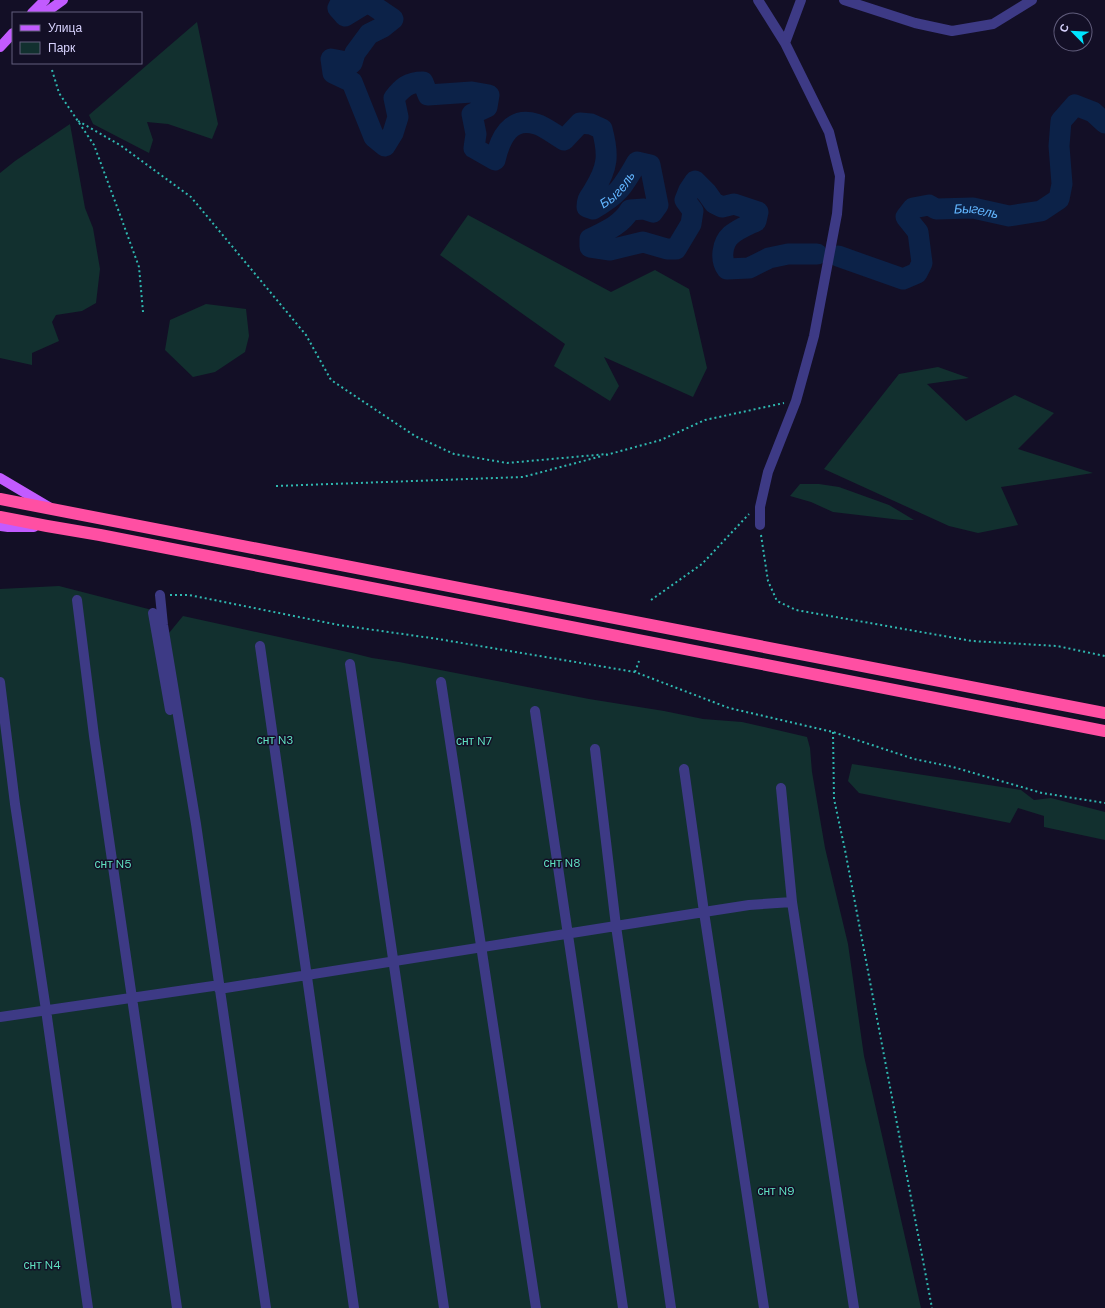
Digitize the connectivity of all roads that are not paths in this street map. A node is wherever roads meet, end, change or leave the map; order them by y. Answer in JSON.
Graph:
{"nodes":[{"id":1,"x":45,"y":0,"type":"edge"},
{"id":2,"x":63,"y":0,"type":"edge"},
{"id":3,"x":758,"y":0,"type":"edge"},
{"id":4,"x":801,"y":0,"type":"edge"},
{"id":5,"x":844,"y":0,"type":"edge"},
{"id":6,"x":1032,"y":0,"type":"edge"},
{"id":7,"x":33,"y":12,"type":"edge"},
{"id":8,"x":46,"y":12,"type":"edge"},
{"id":9,"x":12,"y":34,"type":"edge"},
{"id":10,"x":12,"y":37,"type":"edge"},
{"id":11,"x":785,"y":43,"type":"junction"},
{"id":12,"x":2,"y":45,"type":"edge"},
{"id":13,"x":0,"y":478,"type":"edge"},
{"id":14,"x":0,"y":499,"type":"edge"},
{"id":15,"x":53,"y":509,"type":"junction"},
{"id":16,"x":0,"y":517,"type":"edge"},
{"id":17,"x":760,"y":525,"type":"road end"},
{"id":18,"x":0,"y":526,"type":"edge"},
{"id":19,"x":46,"y":526,"type":"junction"},
{"id":20,"x":160,"y":595,"type":"road end"},
{"id":21,"x":77,"y":600,"type":"dead end"},
{"id":22,"x":153,"y":613,"type":"dead end"},
{"id":23,"x":260,"y":646,"type":"dead end"},
{"id":24,"x":350,"y":664,"type":"dead end"},
{"id":25,"x":0,"y":682,"type":"edge"},
{"id":26,"x":441,"y":682,"type":"dead end"},
{"id":27,"x":535,"y":711,"type":"dead end"},
{"id":28,"x":1105,"y":713,"type":"edge"},
{"id":29,"x":1105,"y":731,"type":"edge"},
{"id":30,"x":595,"y":749,"type":"dead end"},
{"id":31,"x":684,"y":769,"type":"dead end"},
{"id":32,"x":781,"y":788,"type":"dead end"},
{"id":33,"x":792,"y":902,"type":"junction"},
{"id":34,"x":704,"y":912,"type":"junction"},
{"id":35,"x":616,"y":926,"type":"junction"},
{"id":36,"x":567,"y":933,"type":"junction"},
{"id":37,"x":480,"y":947,"type":"junction"},
{"id":38,"x":393,"y":961,"type":"junction"},
{"id":39,"x":306,"y":974,"type":"junction"},
{"id":40,"x":216,"y":987,"type":"junction"},
{"id":41,"x":132,"y":998,"type":"junction"},
{"id":42,"x":46,"y":1010,"type":"junction"},
{"id":43,"x":0,"y":1017,"type":"edge"},
{"id":44,"x":88,"y":1308,"type":"edge"},
{"id":45,"x":177,"y":1308,"type":"edge"},
{"id":46,"x":259,"y":1308,"type":"edge"},
{"id":47,"x":266,"y":1308,"type":"edge"},
{"id":48,"x":354,"y":1308,"type":"edge"},
{"id":49,"x":444,"y":1308,"type":"edge"},
{"id":50,"x":536,"y":1308,"type":"edge"},
{"id":51,"x":623,"y":1308,"type":"edge"},
{"id":52,"x":671,"y":1308,"type":"edge"},
{"id":53,"x":764,"y":1308,"type":"edge"},
{"id":54,"x":854,"y":1308,"type":"edge"}],
"edges":[{"from":1,"to":7,"type":"main road"},
{"from":2,"to":8,"type":"main road"},
{"from":3,"to":11,"type":"street"},
{"from":4,"to":11,"type":"street"},
{"from":5,"to":6,"type":"street"},
{"from":9,"to":12,"type":"main road"},
{"from":10,"to":12,"type":"main road"},
{"from":11,"to":17,"type":"street"},
{"from":13,"to":15,"type":"main road"},
{"from":14,"to":15,"type":"highway"},
{"from":15,"to":28,"type":"highway"},
{"from":16,"to":19,"type":"highway"},
{"from":18,"to":19,"type":"main road"},
{"from":19,"to":29,"type":"highway"},
{"from":20,"to":40,"type":"street"},
{"from":21,"to":41,"type":"street"},
{"from":22,"to":40,"type":"street"},
{"from":23,"to":39,"type":"street"},
{"from":24,"to":38,"type":"street"},
{"from":25,"to":42,"type":"street"},
{"from":26,"to":37,"type":"street"},
{"from":27,"to":36,"type":"street"},
{"from":30,"to":35,"type":"street"},
{"from":31,"to":34,"type":"street"},
{"from":32,"to":33,"type":"street"},
{"from":33,"to":34,"type":"street"},
{"from":33,"to":54,"type":"street"},
{"from":34,"to":35,"type":"street"},
{"from":34,"to":53,"type":"street"},
{"from":35,"to":36,"type":"street"},
{"from":35,"to":52,"type":"street"},
{"from":36,"to":37,"type":"street"},
{"from":36,"to":51,"type":"street"},
{"from":37,"to":38,"type":"street"},
{"from":37,"to":50,"type":"street"},
{"from":38,"to":39,"type":"street"},
{"from":38,"to":49,"type":"street"},
{"from":39,"to":40,"type":"street"},
{"from":39,"to":48,"type":"street"},
{"from":40,"to":41,"type":"street"},
{"from":40,"to":46,"type":"street"},
{"from":40,"to":47,"type":"street"},
{"from":41,"to":42,"type":"street"},
{"from":41,"to":45,"type":"street"},
{"from":42,"to":43,"type":"street"},
{"from":42,"to":44,"type":"street"}]}
